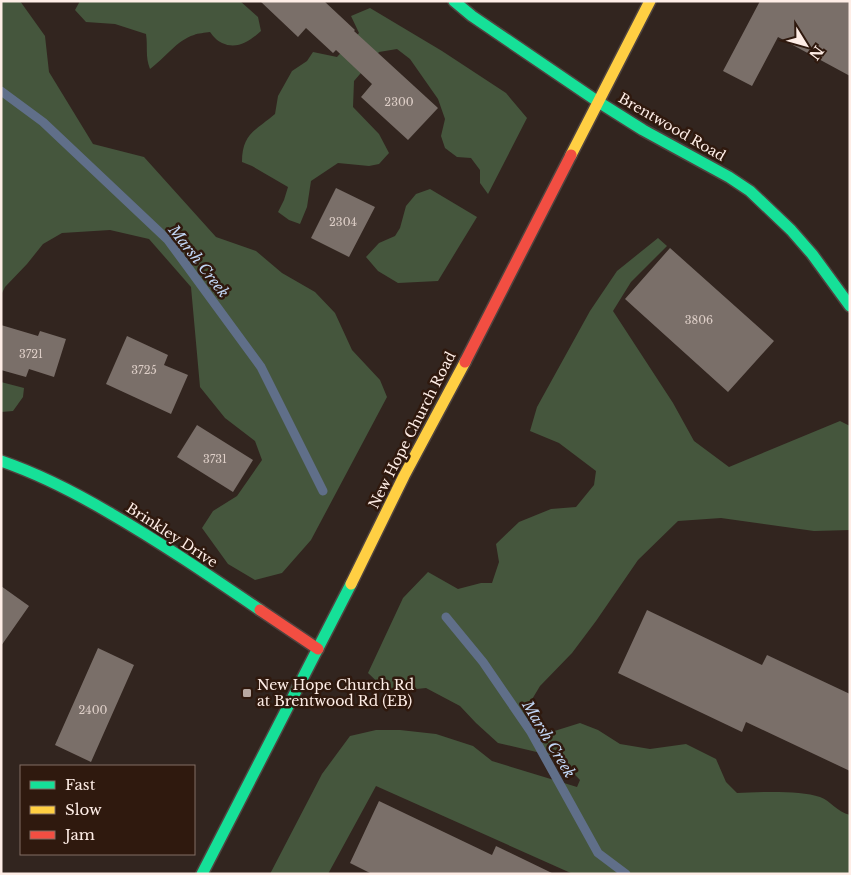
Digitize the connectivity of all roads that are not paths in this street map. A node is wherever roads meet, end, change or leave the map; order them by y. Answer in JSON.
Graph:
{"nodes":[{"id":1,"x":454,"y":1,"type":"edge"},
{"id":2,"x":650,"y":1,"type":"edge"},
{"id":3,"x":597,"y":102,"type":"junction"},
{"id":4,"x":850,"y":306,"type":"edge"},
{"id":5,"x":1,"y":461,"type":"edge"},
{"id":6,"x":318,"y":649,"type":"junction"},
{"id":7,"x":202,"y":874,"type":"edge"}],
"edges":[{"from":1,"to":3,"type":"main road","name":"Brentwood Road"},
{"from":2,"to":3,"type":"main road","name":"New Hope Church Road"},
{"from":3,"to":4,"type":"main road","name":"Brentwood Road"},
{"from":3,"to":6,"type":"main road","name":"New Hope Church Road"},
{"from":5,"to":6,"type":"main road","name":"Brinkley Drive"},
{"from":6,"to":7,"type":"main road","name":"New Hope Church Road"}]}
